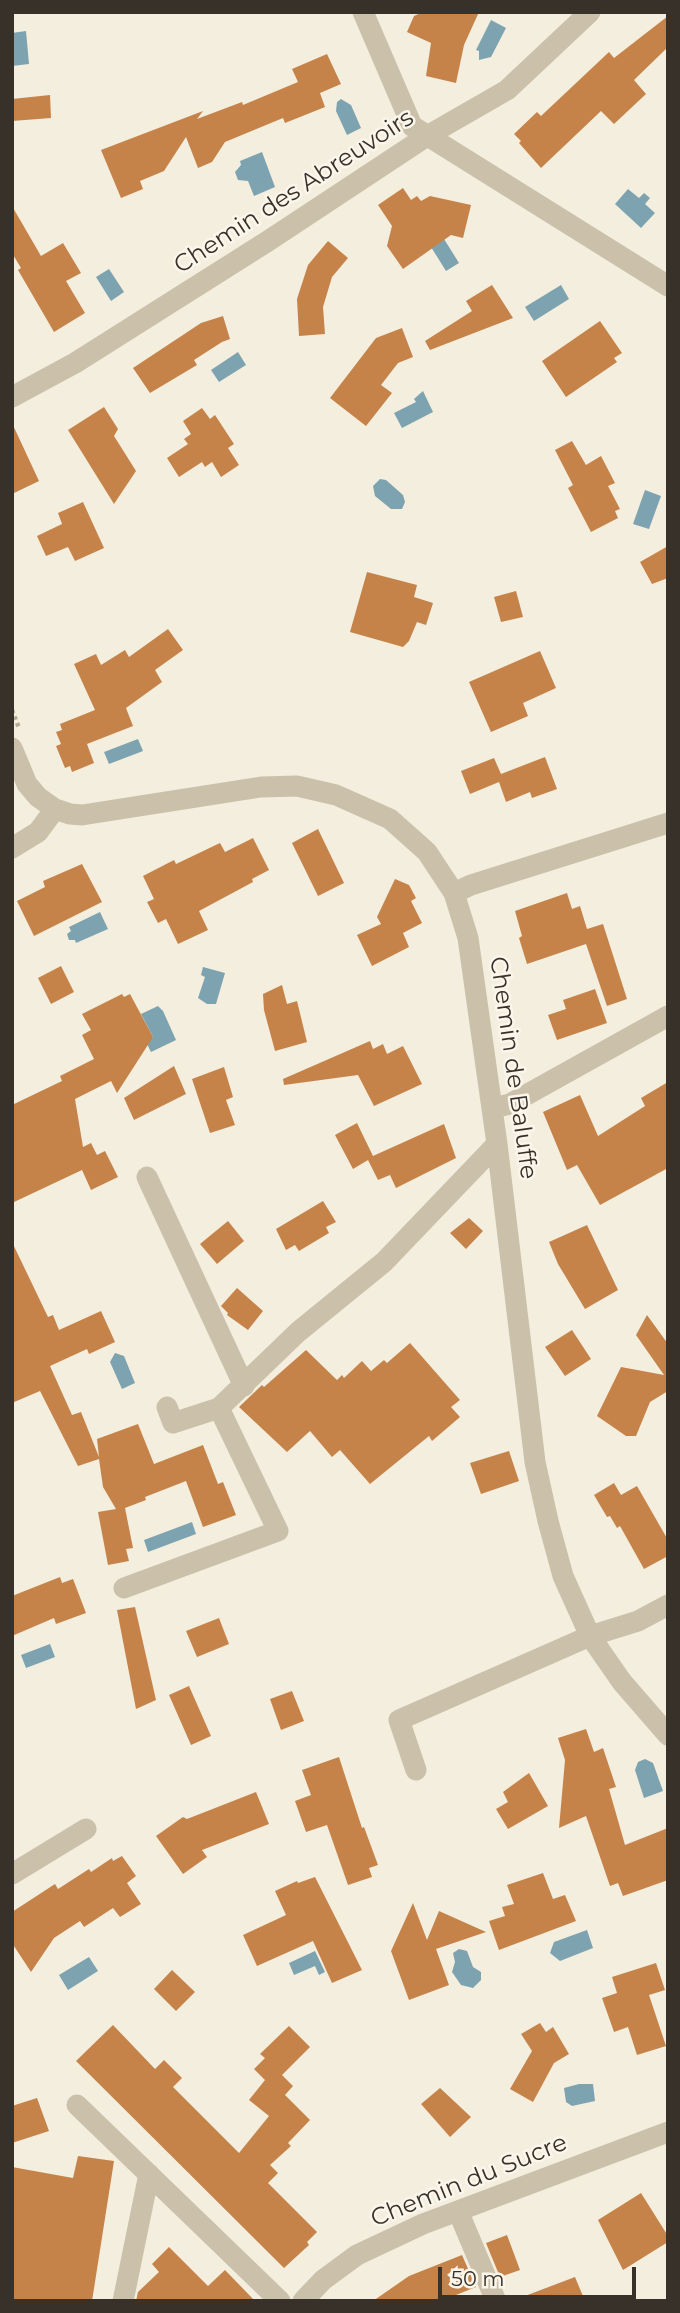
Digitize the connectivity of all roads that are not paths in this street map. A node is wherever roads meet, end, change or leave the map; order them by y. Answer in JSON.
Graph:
{"nodes":[{"id":1,"x":363,"y":12,"type":"edge"},
{"id":2,"x":590,"y":12,"type":"edge"},
{"id":3,"x":427,"y":136,"type":"junction"},
{"id":4,"x":668,"y":286,"type":"edge"},
{"id":5,"x":12,"y":397,"type":"edge"},
{"id":6,"x":17,"y":740,"type":"edge"},
{"id":7,"x":55,"y":809,"type":"junction"},
{"id":8,"x":668,"y":823,"type":"edge"},
{"id":9,"x":12,"y":848,"type":"edge"},
{"id":10,"x":454,"y":893,"type":"junction"},
{"id":11,"x":668,"y":1016,"type":"edge"},
{"id":12,"x":493,"y":1108,"type":"junction"},
{"id":13,"x":498,"y":1144,"type":"junction"},
{"id":14,"x":147,"y":1177,"type":"dead end"},
{"id":15,"x":244,"y":1386,"type":"junction"},
{"id":16,"x":167,"y":1407,"type":"dead end"},
{"id":17,"x":219,"y":1408,"type":"junction"},
{"id":18,"x":124,"y":1588,"type":"dead end"},
{"id":19,"x":668,"y":1605,"type":"edge"},
{"id":20,"x":590,"y":1636,"type":"junction"},
{"id":21,"x":668,"y":1735,"type":"edge"},
{"id":22,"x":416,"y":1770,"type":"dead end"},
{"id":23,"x":86,"y":1829,"type":"dead end"},
{"id":24,"x":12,"y":1874,"type":"edge"},
{"id":25,"x":77,"y":2105,"type":"dead end"},
{"id":26,"x":668,"y":2132,"type":"edge"},
{"id":27,"x":149,"y":2174,"type":"junction"},
{"id":28,"x":458,"y":2211,"type":"junction"},
{"id":29,"x":123,"y":2301,"type":"edge"},
{"id":30,"x":280,"y":2301,"type":"edge"},
{"id":31,"x":303,"y":2301,"type":"edge"},
{"id":32,"x":496,"y":2301,"type":"edge"}],
"edges":[{"from":1,"to":3,"type":"street"},
{"from":2,"to":3,"type":"street","name":"Chemin des Abreuvoirs"},
{"from":3,"to":4,"type":"street"},
{"from":3,"to":5,"type":"street","name":"Chemin des Abreuvoirs"},
{"from":6,"to":7,"type":"street"},
{"from":7,"to":9,"type":"street"},
{"from":7,"to":10,"type":"street","name":"Chemin de Baluffe"},
{"from":8,"to":10,"type":"street"},
{"from":10,"to":12,"type":"street","name":"Chemin de Baluffe"},
{"from":11,"to":12,"type":"street"},
{"from":12,"to":13,"type":"street","name":"Chemin de Baluffe"},
{"from":13,"to":15,"type":"street"},
{"from":13,"to":20,"type":"street","name":"Chemin de Baluffe"},
{"from":14,"to":15,"type":"street"},
{"from":15,"to":17,"type":"street"},
{"from":16,"to":17,"type":"street"},
{"from":17,"to":18,"type":"street"},
{"from":19,"to":20,"type":"street"},
{"from":20,"to":21,"type":"street","name":"Chemin de Baluffe"},
{"from":20,"to":22,"type":"street"},
{"from":23,"to":24,"type":"street"},
{"from":25,"to":27,"type":"street"},
{"from":26,"to":28,"type":"street","name":"Chemin du Sucre"},
{"from":27,"to":29,"type":"street"},
{"from":27,"to":30,"type":"street"},
{"from":28,"to":31,"type":"street","name":"Chemin du Sucre"},
{"from":28,"to":32,"type":"street"}]}
